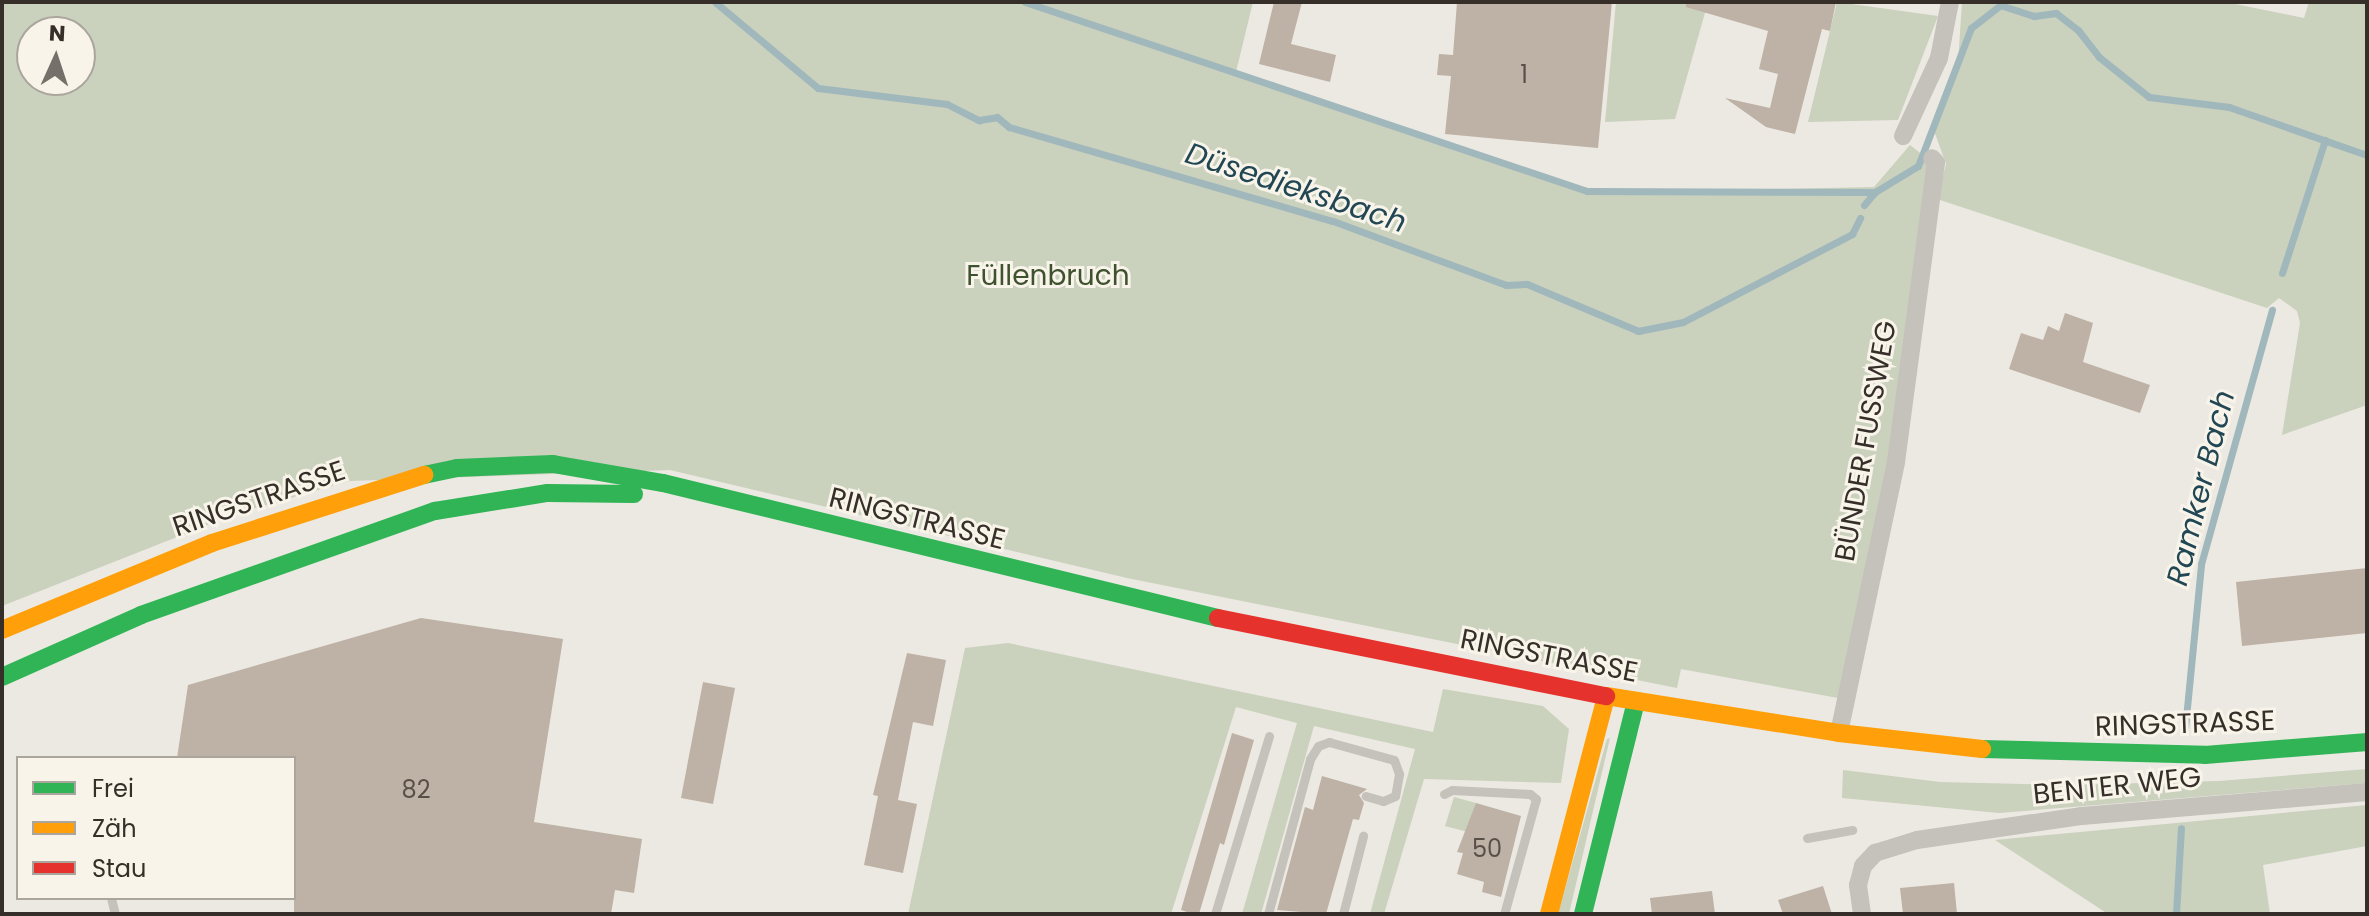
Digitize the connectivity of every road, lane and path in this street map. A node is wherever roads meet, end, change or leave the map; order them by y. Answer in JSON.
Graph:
{"nodes":[{"id":1,"x":1950,"y":2,"type":"edge"},
{"id":2,"x":1903,"y":136,"type":"dead end"},
{"id":3,"x":1932,"y":158,"type":"dead end"},
{"id":4,"x":734,"y":503,"type":"junction"},
{"id":5,"x":2,"y":630,"type":"edge"},
{"id":6,"x":2,"y":677,"type":"edge"},
{"id":7,"x":1606,"y":696,"type":"junction"},
{"id":8,"x":1636,"y":701,"type":"junction"},
{"id":9,"x":1839,"y":733,"type":"junction"},
{"id":10,"x":1269,"y":736,"type":"dead end"},
{"id":11,"x":2367,"y":742,"type":"edge"},
{"id":12,"x":2367,"y":792,"type":"edge"},
{"id":13,"x":1444,"y":794,"type":"dead end"},
{"id":14,"x":1366,"y":796,"type":"dead end"},
{"id":15,"x":1852,"y":830,"type":"dead end"},
{"id":16,"x":1363,"y":836,"type":"dead end"},
{"id":17,"x":1807,"y":838,"type":"dead end"},
{"id":18,"x":1215,"y":914,"type":"edge"},
{"id":19,"x":1268,"y":914,"type":"edge"},
{"id":20,"x":1343,"y":914,"type":"edge"},
{"id":21,"x":1504,"y":914,"type":"edge"},
{"id":22,"x":1549,"y":914,"type":"edge"},
{"id":23,"x":1583,"y":914,"type":"edge"},
{"id":24,"x":1862,"y":914,"type":"edge"}],
"edges":[{"from":1,"to":2,"type":"street"},
{"from":3,"to":9,"type":"street","name":"BÜNDER FUSSWEG"},
{"from":4,"to":5,"type":"main road","name":"RINGSTRASSE"},
{"from":4,"to":6,"type":"main road","name":"RINGSTRASSE"},
{"from":4,"to":7,"type":"main road","name":"RINGSTRASSE"},
{"from":7,"to":8,"type":"main road","name":"RINGSTRASSE"},
{"from":7,"to":22,"type":"main road"},
{"from":8,"to":9,"type":"main road","name":"RINGSTRASSE"},
{"from":8,"to":23,"type":"main road"},
{"from":9,"to":11,"type":"main road","name":"RINGSTRASSE"},
{"from":10,"to":18,"type":"lane"},
{"from":12,"to":24,"type":"street","name":"BENTER WEG"},
{"from":13,"to":21,"type":"lane"},
{"from":14,"to":19,"type":"lane"},
{"from":15,"to":17,"type":"lane"},
{"from":16,"to":20,"type":"lane"}]}
